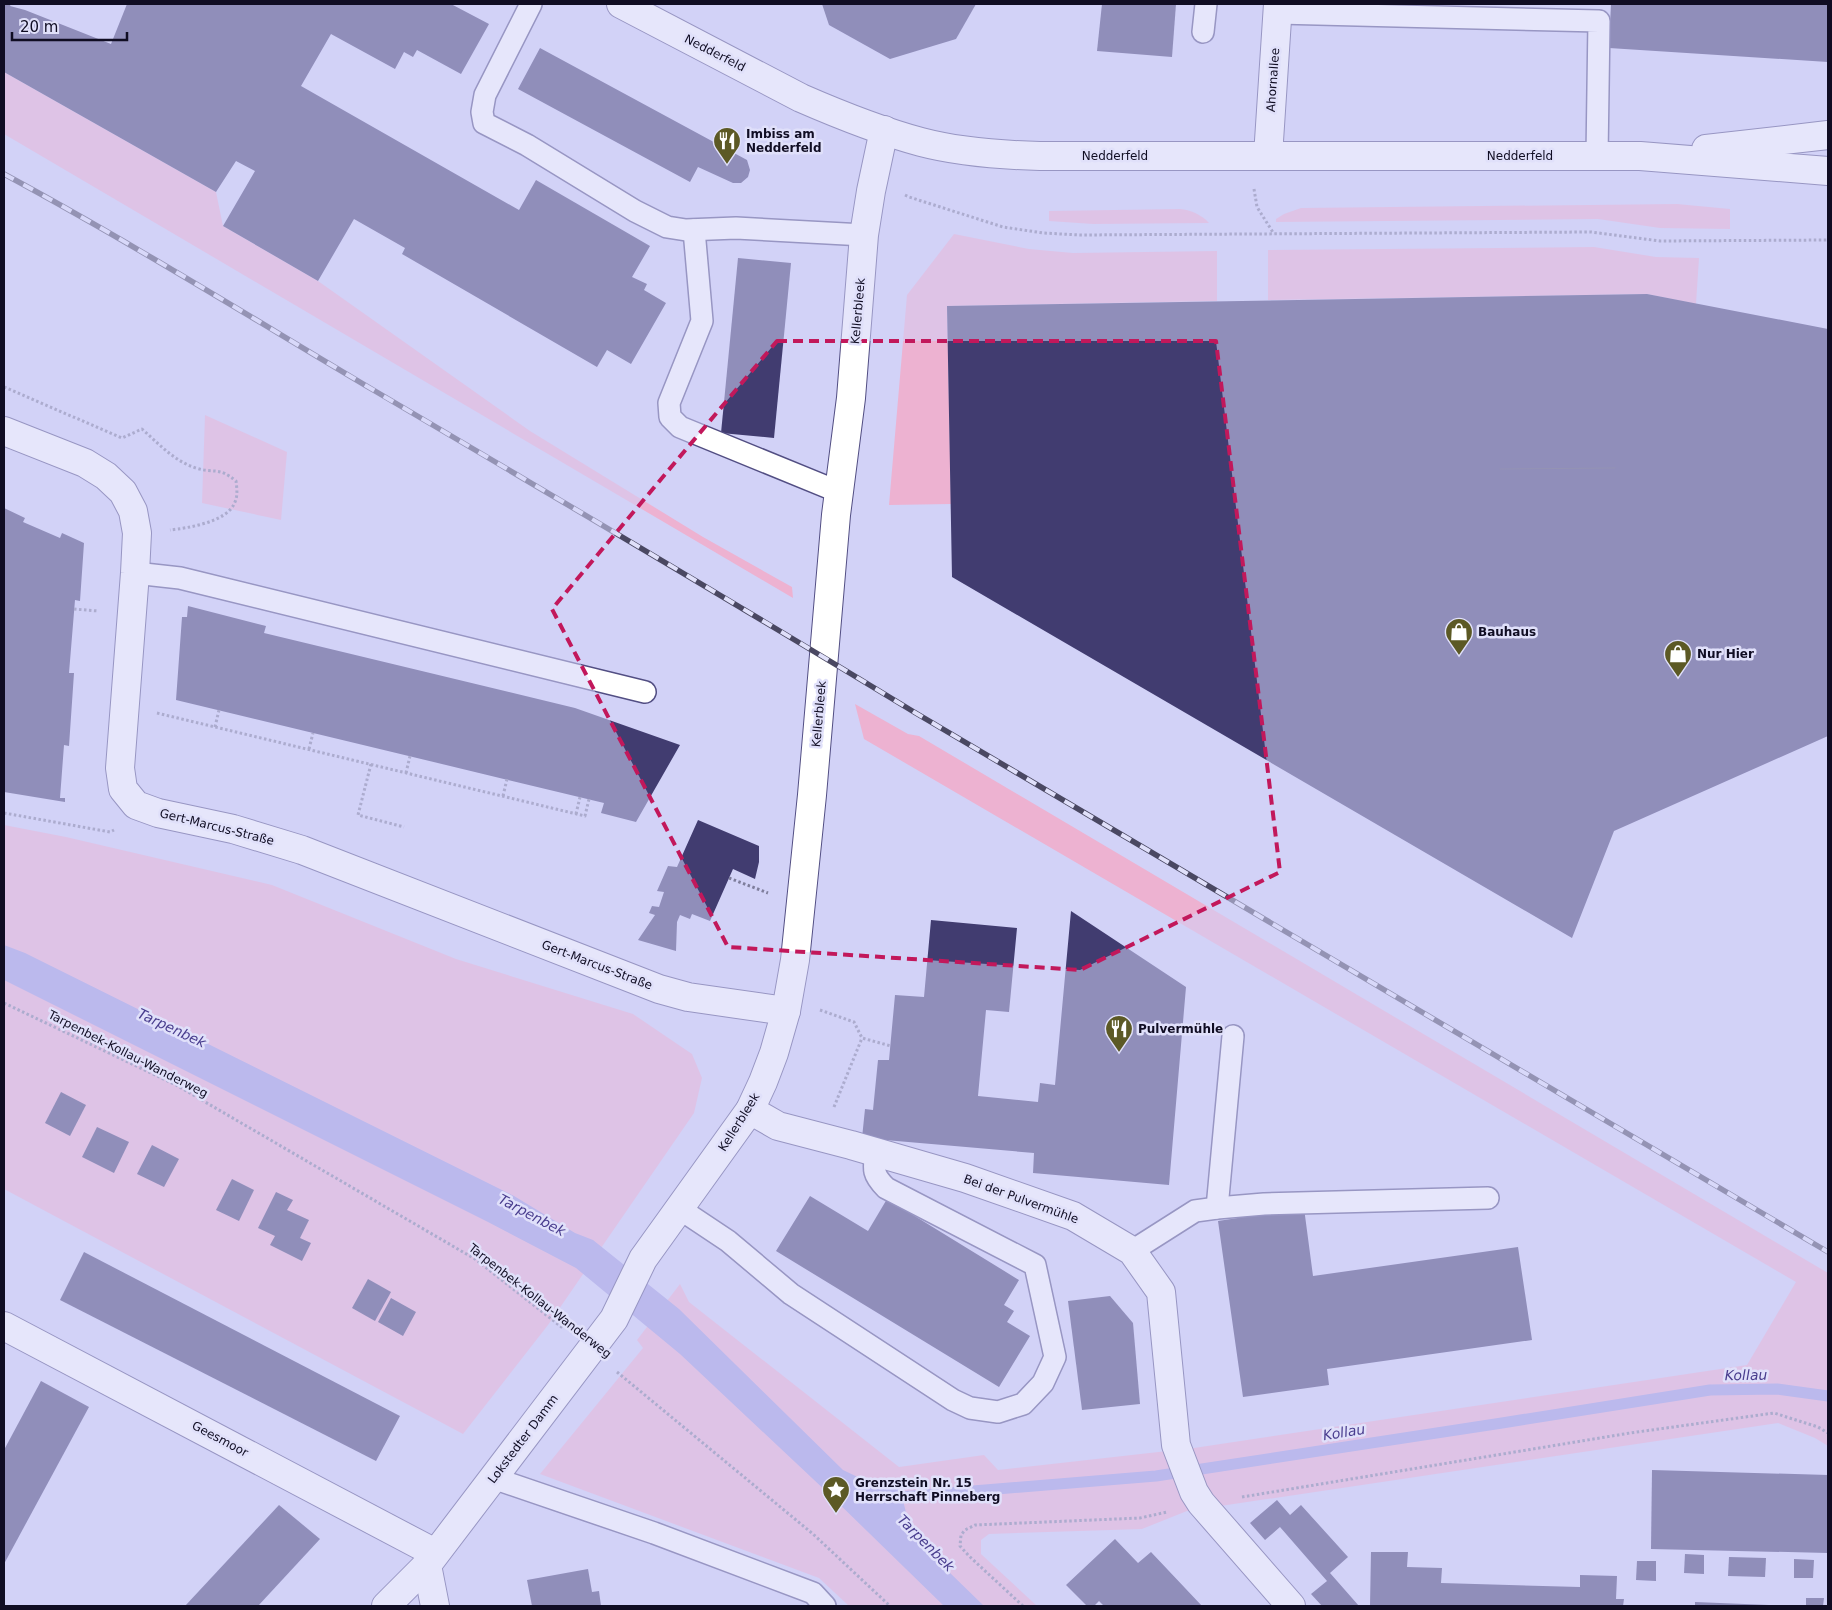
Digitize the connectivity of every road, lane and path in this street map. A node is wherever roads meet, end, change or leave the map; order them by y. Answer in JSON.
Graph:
{"nodes":[{"id":1,"x":531,"y":4,"type":"edge"},
{"id":2,"x":622,"y":4,"type":"edge"},
{"id":3,"x":1206,"y":4,"type":"edge"},
{"id":4,"x":1278,"y":8,"type":"edge"},
{"id":5,"x":1203,"y":32,"type":"dead end"},
{"id":6,"x":884,"y":130,"type":"junction"},
{"id":7,"x":1828,"y":135,"type":"edge"},
{"id":8,"x":1268,"y":156,"type":"junction"},
{"id":9,"x":1596,"y":156,"type":"junction"},
{"id":10,"x":1640,"y":156,"type":"junction"},
{"id":11,"x":1828,"y":171,"type":"edge"},
{"id":12,"x":909,"y":198,"type":"dead end"},
{"id":13,"x":694,"y":230,"type":"junction"},
{"id":14,"x":1274,"y":234,"type":"junction"},
{"id":15,"x":864,"y":235,"type":"junction"},
{"id":16,"x":1828,"y":240,"type":"edge"},
{"id":17,"x":4,"y":387,"type":"edge"},
{"id":18,"x":4,"y":431,"type":"edge"},
{"id":19,"x":839,"y":492,"type":"junction"},
{"id":20,"x":137,"y":533,"type":"junction"},
{"id":21,"x":135,"y":573,"type":"junction"},
{"id":22,"x":645,"y":692,"type":"dead end"},
{"id":23,"x":124,"y":706,"type":"junction"},
{"id":24,"x":219,"y":710,"type":"dead end"},
{"id":25,"x":215,"y":726,"type":"junction"},
{"id":26,"x":313,"y":733,"type":"dead end"},
{"id":27,"x":309,"y":749,"type":"junction"},
{"id":28,"x":410,"y":756,"type":"dead end"},
{"id":29,"x":371,"y":764,"type":"junction"},
{"id":30,"x":406,"y":773,"type":"junction"},
{"id":31,"x":507,"y":779,"type":"dead end"},
{"id":32,"x":503,"y":796,"type":"junction"},
{"id":33,"x":580,"y":797,"type":"dead end"},
{"id":34,"x":589,"y":799,"type":"dead end"},
{"id":35,"x":4,"y":813,"type":"edge"},
{"id":36,"x":158,"y":813,"type":"junction"},
{"id":37,"x":576,"y":814,"type":"junction"},
{"id":38,"x":404,"y":827,"type":"dead end"},
{"id":39,"x":4,"y":1003,"type":"edge"},
{"id":40,"x":787,"y":1005,"type":"junction"},
{"id":41,"x":1233,"y":1036,"type":"dead end"},
{"id":42,"x":862,"y":1038,"type":"junction"},
{"id":43,"x":891,"y":1046,"type":"dead end"},
{"id":44,"x":834,"y":1106,"type":"dead end"},
{"id":45,"x":750,"y":1110,"type":"junction"},
{"id":46,"x":876,"y":1152,"type":"junction"},
{"id":47,"x":1488,"y":1198,"type":"dead end"},
{"id":48,"x":1217,"y":1208,"type":"junction"},
{"id":49,"x":680,"y":1209,"type":"junction"},
{"id":50,"x":1132,"y":1251,"type":"junction"},
{"id":51,"x":643,"y":1259,"type":"joint"},
{"id":52,"x":4,"y":1326,"type":"edge"},
{"id":53,"x":591,"y":1350,"type":"junction"},
{"id":54,"x":1828,"y":1434,"type":"edge"},
{"id":55,"x":494,"y":1478,"type":"junction"},
{"id":56,"x":1198,"y":1498,"type":"junction"},
{"id":57,"x":431,"y":1559,"type":"junction"},
{"id":58,"x":386,"y":1606,"type":"edge"},
{"id":59,"x":435,"y":1606,"type":"edge"},
{"id":60,"x":825,"y":1606,"type":"edge"},
{"id":61,"x":890,"y":1606,"type":"edge"},
{"id":62,"x":1023,"y":1606,"type":"edge"},
{"id":63,"x":1291,"y":1606,"type":"edge"}],
"edges":[{"from":1,"to":13,"type":"lane"},
{"from":2,"to":6,"type":"street","name":"Nedderfeld"},
{"from":3,"to":5,"type":"lane"},
{"from":4,"to":8,"type":"street","name":"Ahornallee"},
{"from":4,"to":9,"type":"lane"},
{"from":6,"to":8,"type":"street","name":"Nedderfeld"},
{"from":6,"to":15,"type":"street","name":"Kellerbleek"},
{"from":7,"to":10,"type":"street","name":"Nedderfeld"},
{"from":8,"to":9,"type":"street","name":"Nedderfeld"},
{"from":8,"to":14,"type":"path"},
{"from":9,"to":10,"type":"street","name":"Nedderfeld"},
{"from":10,"to":11,"type":"street","name":"Nedderfeld"},
{"from":12,"to":14,"type":"path"},
{"from":13,"to":15,"type":"lane"},
{"from":13,"to":19,"type":"lane"},
{"from":14,"to":16,"type":"path"},
{"from":15,"to":19,"type":"street","name":"Kellerbleek"},
{"from":17,"to":20,"type":"path"},
{"from":18,"to":20,"type":"street","name":"Gert-Marcus-Straße"},
{"from":19,"to":40,"type":"street","name":"Kellerbleek"},
{"from":20,"to":21,"type":"street","name":"Gert-Marcus-Straße"},
{"from":21,"to":22,"type":"lane"},
{"from":21,"to":23,"type":"street","name":"Gert-Marcus-Straße"},
{"from":23,"to":25,"type":"path"},
{"from":23,"to":36,"type":"street","name":"Gert-Marcus-Straße"},
{"from":24,"to":25,"type":"path"},
{"from":25,"to":27,"type":"path"},
{"from":26,"to":27,"type":"path"},
{"from":27,"to":29,"type":"path"},
{"from":28,"to":30,"type":"path"},
{"from":29,"to":30,"type":"path"},
{"from":29,"to":38,"type":"path"},
{"from":30,"to":32,"type":"path"},
{"from":31,"to":32,"type":"path"},
{"from":32,"to":37,"type":"path"},
{"from":33,"to":37,"type":"path"},
{"from":34,"to":37,"type":"path"},
{"from":35,"to":36,"type":"path"},
{"from":36,"to":40,"type":"street","name":"Gert-Marcus-Straße"},
{"from":39,"to":53,"type":"path","name":"Tarpenbek-Kollau-Wanderweg"},
{"from":40,"to":42,"type":"path"},
{"from":40,"to":45,"type":"street","name":"Kellerbleek"},
{"from":41,"to":48,"type":"lane"},
{"from":42,"to":43,"type":"path"},
{"from":42,"to":44,"type":"path"},
{"from":45,"to":46,"type":"street","name":"Bei der Pulvermühle"},
{"from":45,"to":49,"type":"street","name":"Kellerbleek"},
{"from":46,"to":49,"type":"lane"},
{"from":46,"to":50,"type":"street","name":"Bei der Pulvermühle"},
{"from":47,"to":48,"type":"lane"},
{"from":48,"to":50,"type":"lane"},
{"from":49,"to":51,"type":"street","name":"Kellerbleek"},
{"from":50,"to":56,"type":"street","name":"Bei der Pulvermühle"},
{"from":51,"to":53,"type":"street","name":"Lokstedter Damm"},
{"from":52,"to":57,"type":"street","name":"Geesmoor"},
{"from":53,"to":55,"type":"street","name":"Lokstedter Damm"},
{"from":53,"to":61,"type":"path","name":"Tarpenbek-Kollau-Wanderweg"},
{"from":54,"to":56,"type":"path"},
{"from":55,"to":57,"type":"street","name":"Lokstedter Damm"},
{"from":55,"to":60,"type":"lane"},
{"from":56,"to":62,"type":"path"},
{"from":56,"to":63,"type":"street","name":"Bei der Pulvermühle"},
{"from":57,"to":58,"type":"street","name":"Lokstedter Damm"},
{"from":57,"to":59,"type":"street"}]}
